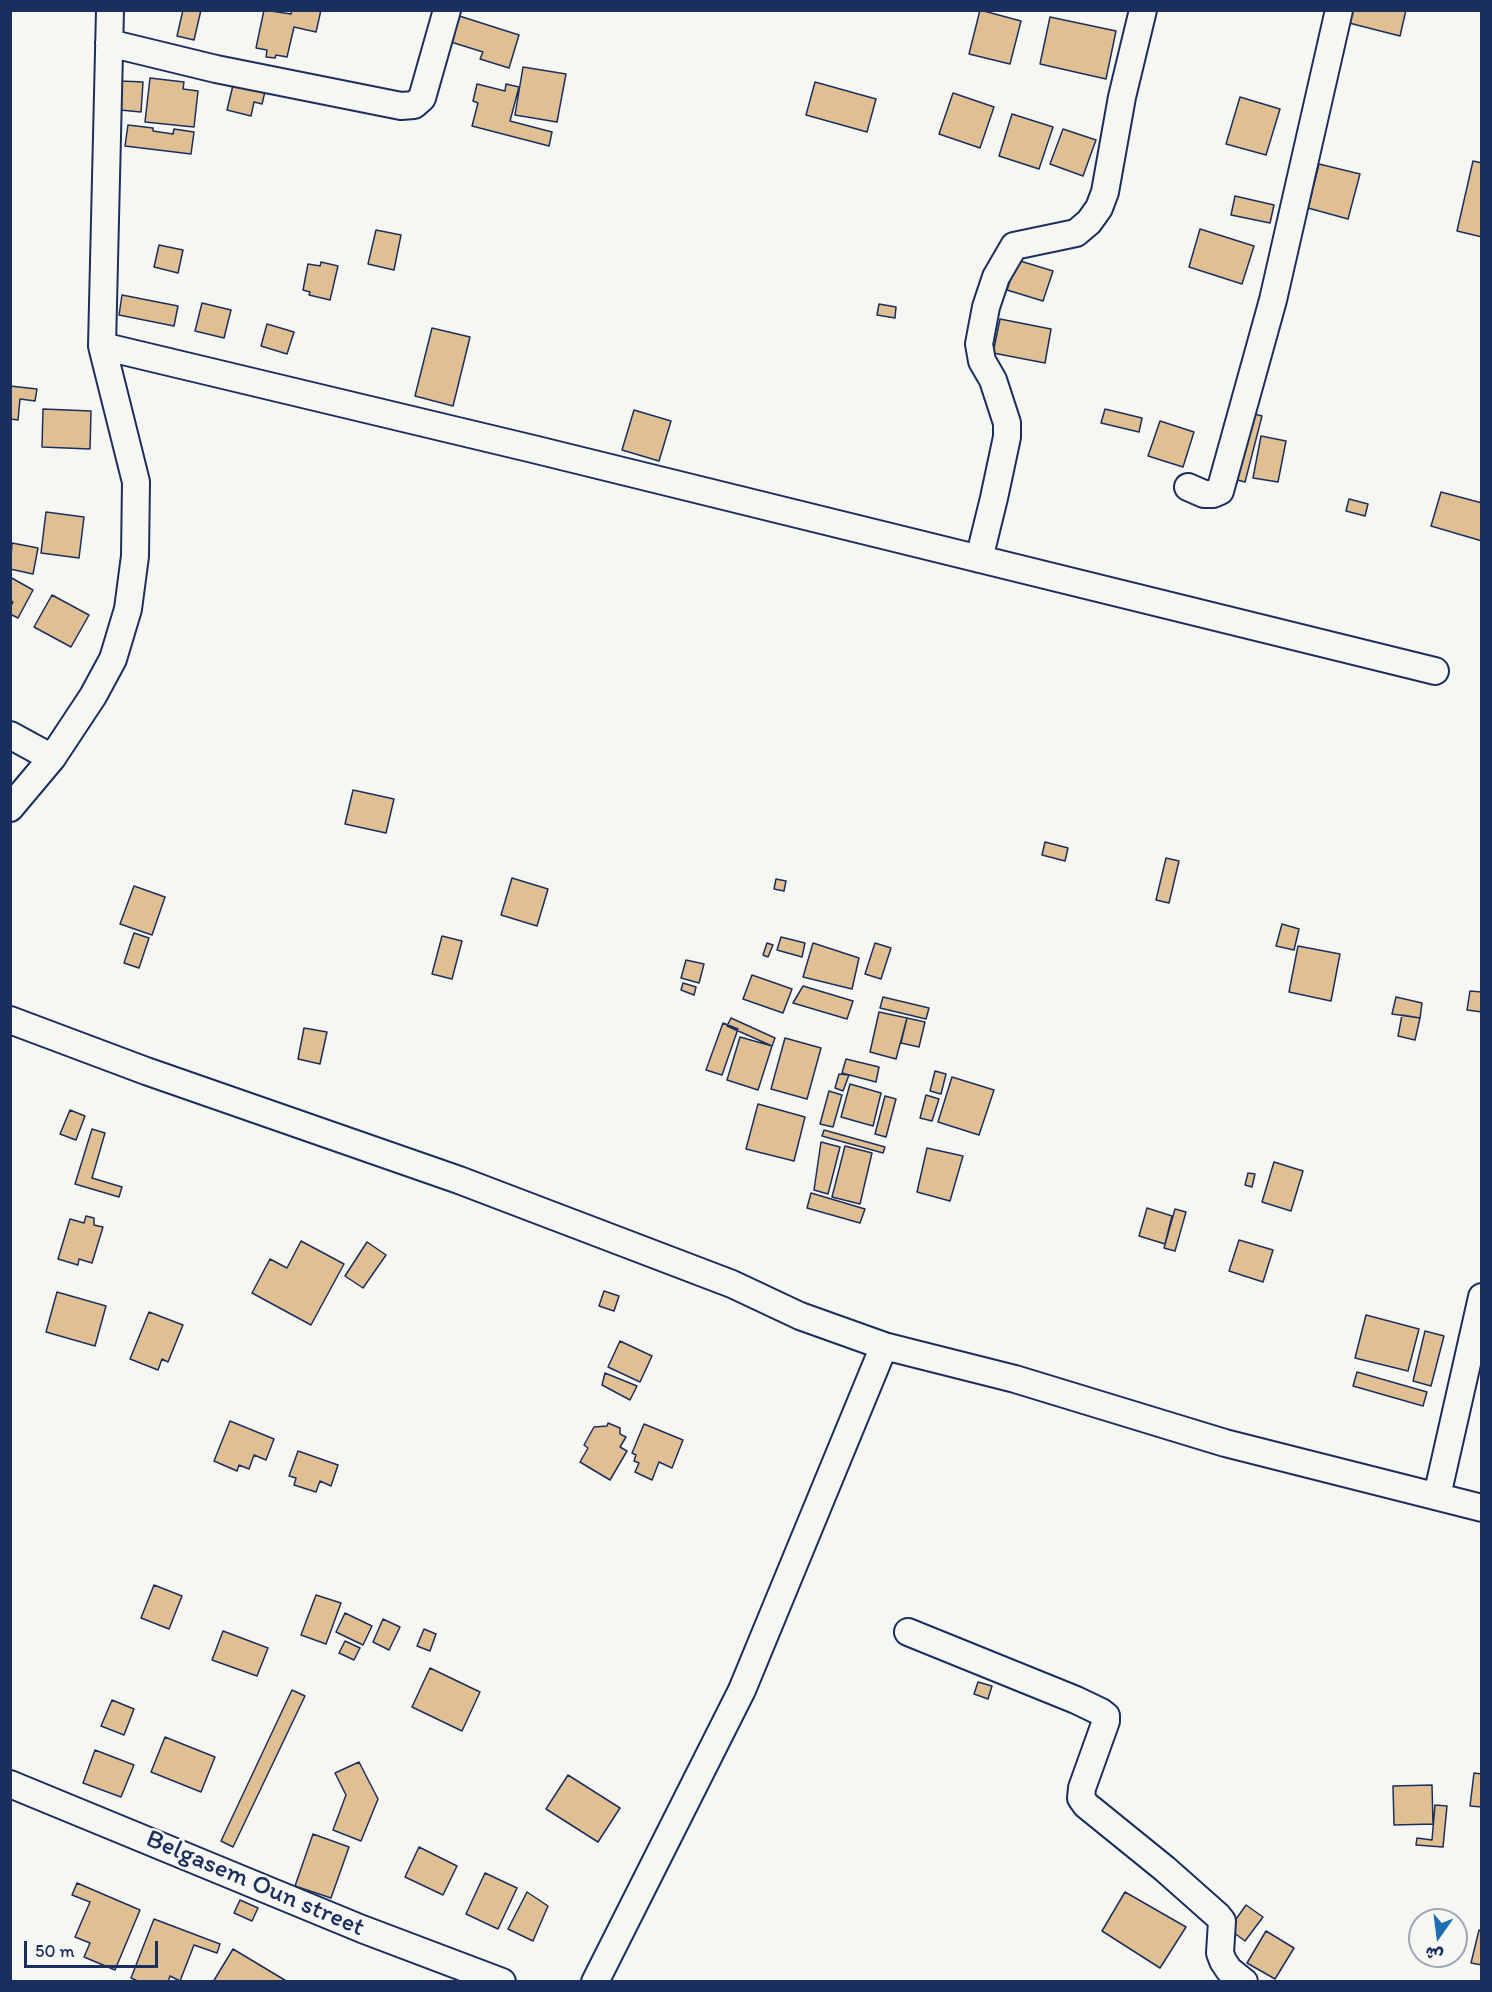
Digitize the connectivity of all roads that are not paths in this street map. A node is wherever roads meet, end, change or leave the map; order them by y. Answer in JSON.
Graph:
{"nodes":[{"id":1,"x":110,"y":10,"type":"edge"},
{"id":2,"x":447,"y":10,"type":"edge"},
{"id":3,"x":1143,"y":10,"type":"edge"},
{"id":4,"x":1339,"y":10,"type":"edge"},
{"id":5,"x":109,"y":43,"type":"junction"},
{"id":6,"x":102,"y":346,"type":"junction"},
{"id":7,"x":1188,"y":488,"type":"dead end"},
{"id":8,"x":979,"y":559,"type":"junction"},
{"id":9,"x":1435,"y":671,"type":"dead end"},
{"id":10,"x":10,"y":735,"type":"edge"},
{"id":11,"x":52,"y":758,"type":"junction"},
{"id":12,"x":10,"y":808,"type":"edge"},
{"id":13,"x":10,"y":1020,"type":"edge"},
{"id":14,"x":1482,"y":1297,"type":"edge"},
{"id":15,"x":884,"y":1346,"type":"junction"},
{"id":16,"x":1437,"y":1496,"type":"junction"},
{"id":17,"x":1482,"y":1508,"type":"edge"},
{"id":18,"x":908,"y":1632,"type":"dead end"},
{"id":19,"x":10,"y":1784,"type":"edge"},
{"id":20,"x":502,"y":1982,"type":"edge"},
{"id":21,"x":595,"y":1982,"type":"edge"},
{"id":22,"x":1244,"y":1982,"type":"edge"}],
"edges":[{"from":1,"to":5,"type":"street"},
{"from":2,"to":5,"type":"street"},
{"from":3,"to":8,"type":"street"},
{"from":4,"to":7,"type":"street"},
{"from":5,"to":6,"type":"street"},
{"from":6,"to":8,"type":"street"},
{"from":6,"to":11,"type":"street"},
{"from":8,"to":9,"type":"street"},
{"from":10,"to":11,"type":"street"},
{"from":11,"to":12,"type":"street"},
{"from":13,"to":15,"type":"street"},
{"from":14,"to":16,"type":"street"},
{"from":15,"to":16,"type":"street"},
{"from":15,"to":21,"type":"street"},
{"from":16,"to":17,"type":"street"},
{"from":18,"to":22,"type":"street"},
{"from":19,"to":20,"type":"street","name":"Belgasem Oun street"}]}
